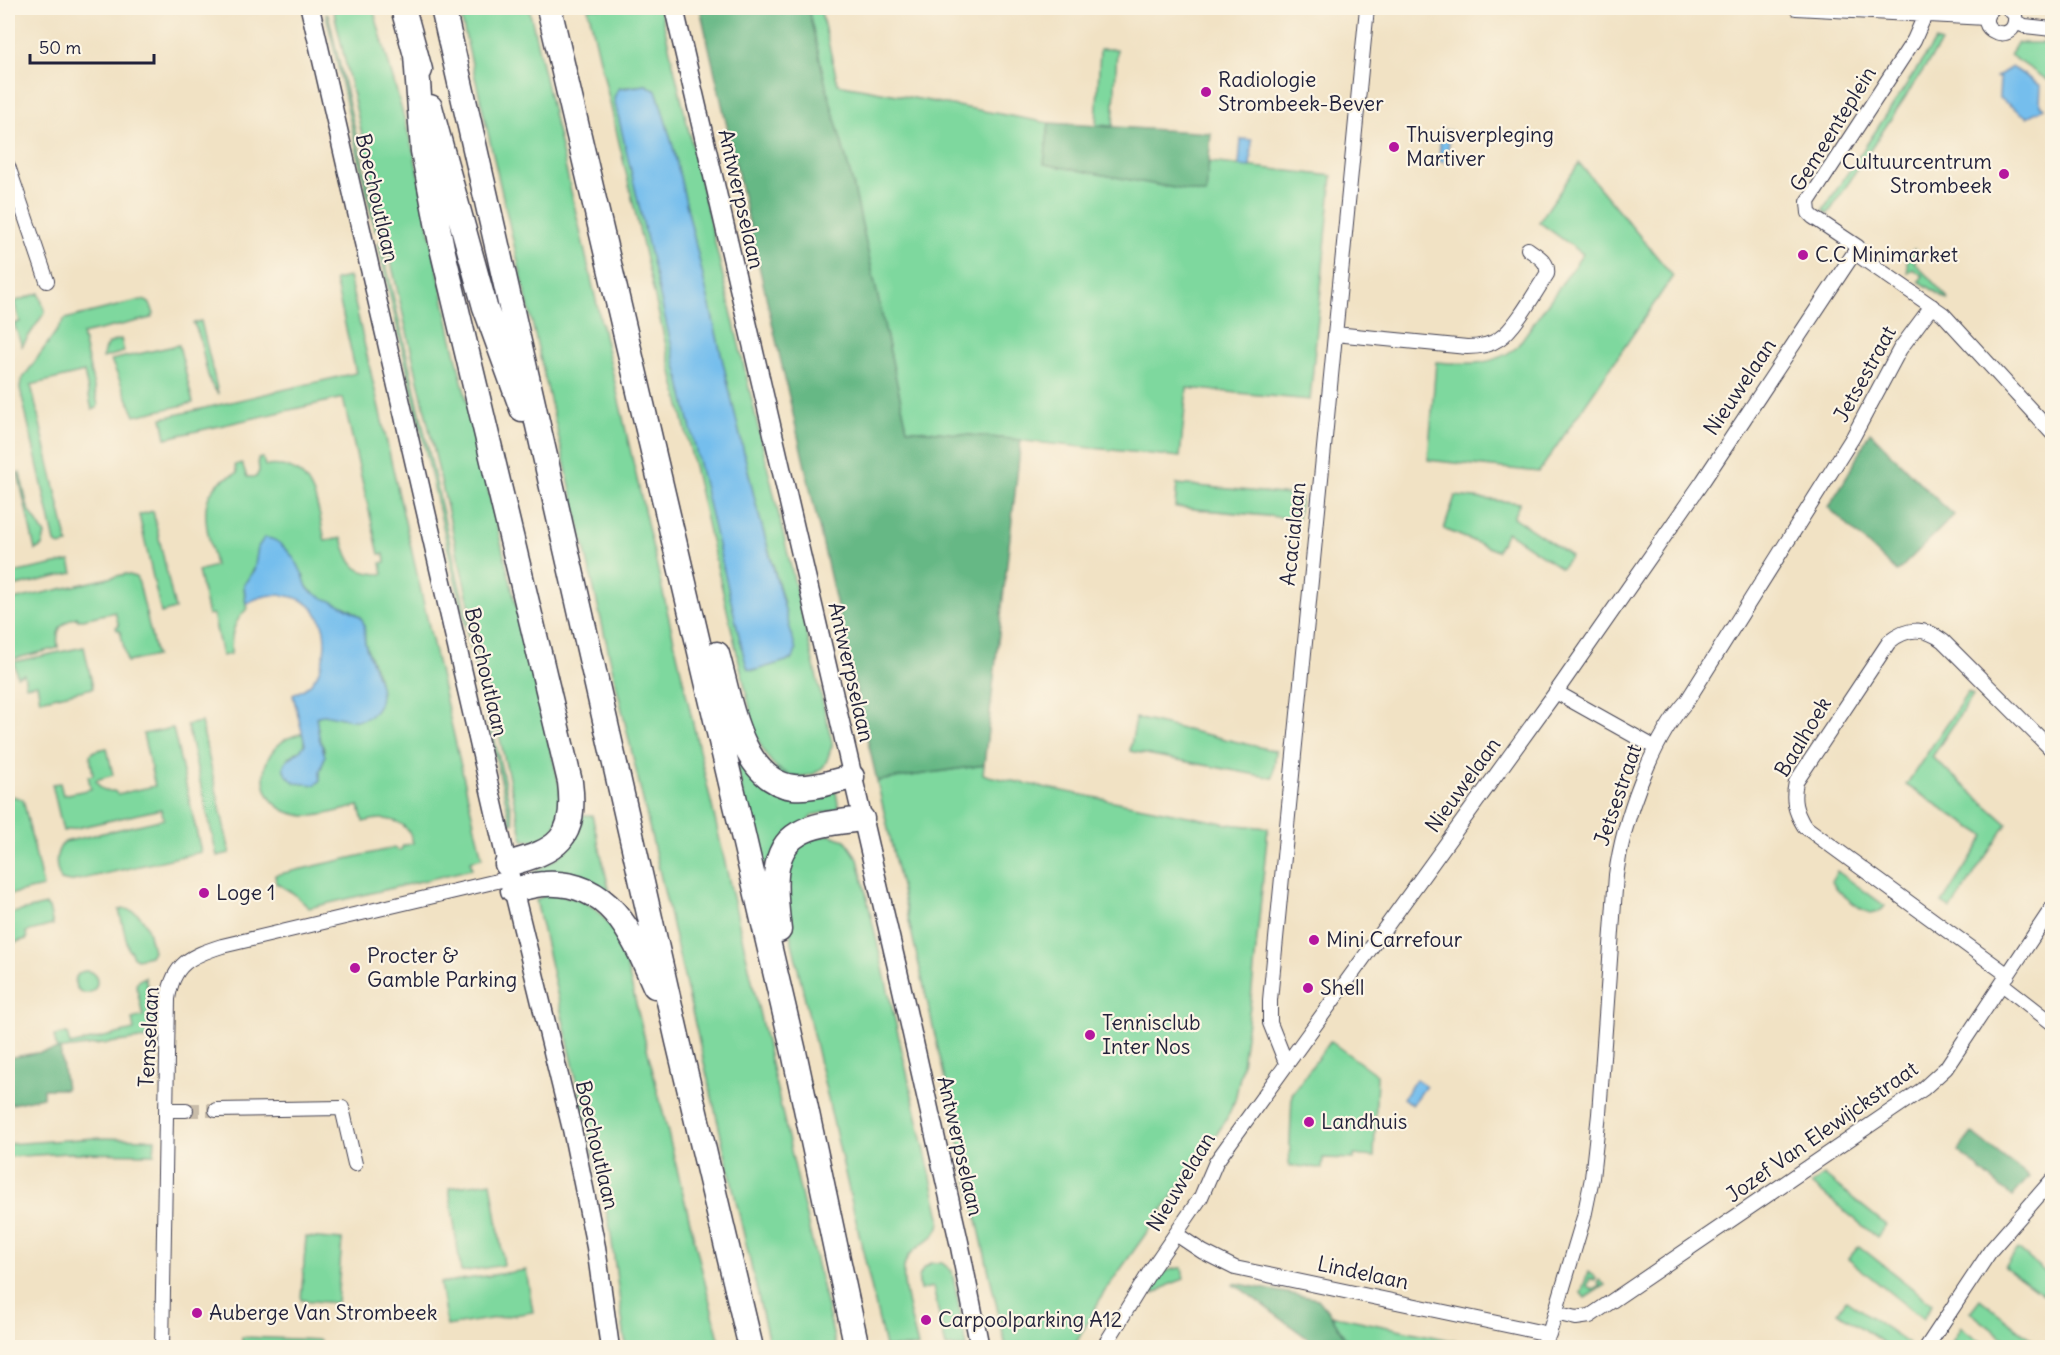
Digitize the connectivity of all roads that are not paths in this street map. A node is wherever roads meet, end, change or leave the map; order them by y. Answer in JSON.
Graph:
{"nodes":[{"id":1,"x":310,"y":8,"type":"edge"},
{"id":2,"x":403,"y":8,"type":"edge"},
{"id":3,"x":443,"y":8,"type":"edge"},
{"id":4,"x":549,"y":8,"type":"edge"},
{"id":5,"x":674,"y":8,"type":"edge"},
{"id":6,"x":1367,"y":8,"type":"edge"},
{"id":7,"x":1796,"y":8,"type":"edge"},
{"id":8,"x":2013,"y":12,"type":"edge"},
{"id":9,"x":1990,"y":13,"type":"edge"},
{"id":10,"x":1925,"y":15,"type":"junction"},
{"id":11,"x":2052,"y":29,"type":"edge"},
{"id":12,"x":416,"y":55,"type":"junction"},
{"id":13,"x":8,"y":166,"type":"edge"},
{"id":14,"x":1528,"y":249,"type":"dead end"},
{"id":15,"x":1857,"y":250,"type":"junction"},
{"id":16,"x":47,"y":281,"type":"dead end"},
{"id":17,"x":1932,"y":306,"type":"junction"},
{"id":18,"x":1335,"y":334,"type":"junction"},
{"id":19,"x":646,"y":419,"type":"junction"},
{"id":20,"x":2052,"y":433,"type":"edge"},
{"id":21,"x":558,"y":507,"type":"junction"},
{"id":22,"x":1556,"y":692,"type":"junction"},
{"id":23,"x":1656,"y":748,"type":"junction"},
{"id":24,"x":2052,"y":750,"type":"edge"},
{"id":25,"x":852,"y":777,"type":"junction"},
{"id":26,"x":862,"y":819,"type":"junction"},
{"id":27,"x":510,"y":878,"type":"junction"},
{"id":28,"x":2052,"y":908,"type":"edge"},
{"id":29,"x":2005,"y":979,"type":"junction"},
{"id":30,"x":2052,"y":1023,"type":"edge"},
{"id":31,"x":678,"y":1041,"type":"junction"},
{"id":32,"x":794,"y":1052,"type":"junction"},
{"id":33,"x":1286,"y":1063,"type":"junction"},
{"id":34,"x":167,"y":1110,"type":"junction"},
{"id":35,"x":186,"y":1110,"type":"tunnel mouth"},
{"id":36,"x":216,"y":1110,"type":"tunnel mouth"},
{"id":37,"x":355,"y":1164,"type":"dead end"},
{"id":38,"x":2052,"y":1180,"type":"edge"},
{"id":39,"x":1176,"y":1234,"type":"junction"},
{"id":40,"x":1555,"y":1313,"type":"junction"},
{"id":41,"x":1549,"y":1334,"type":"junction"},
{"id":42,"x":162,"y":1347,"type":"edge"},
{"id":43,"x":610,"y":1347,"type":"edge"},
{"id":44,"x":751,"y":1347,"type":"edge"},
{"id":45,"x":857,"y":1347,"type":"edge"},
{"id":46,"x":980,"y":1347,"type":"edge"},
{"id":47,"x":1103,"y":1347,"type":"edge"},
{"id":48,"x":1542,"y":1347,"type":"edge"},
{"id":49,"x":1926,"y":1347,"type":"edge"}],
"edges":[{"from":1,"to":27,"type":"main road","name":"Boechoutlaan"},
{"from":2,"to":12,"type":"highway"},
{"from":3,"to":21,"type":"highway"},
{"from":4,"to":19,"type":"highway"},
{"from":5,"to":25,"type":"main road","name":"Antwerpselaan"},
{"from":6,"to":18,"type":"street","name":"Acacialaan"},
{"from":7,"to":10,"type":"street"},
{"from":8,"to":9,"type":"street"},
{"from":8,"to":11,"type":"street"},
{"from":9,"to":10,"type":"street"},
{"from":10,"to":15,"type":"street","name":"Gemeenteplein"},
{"from":12,"to":21,"type":"highway"},
{"from":12,"to":27,"type":"highway"},
{"from":13,"to":16,"type":"street"},
{"from":14,"to":18,"type":"street"},
{"from":15,"to":17,"type":"street","name":"Gemeenteplein"},
{"from":15,"to":22,"type":"street","name":"Nieuwelaan"},
{"from":17,"to":20,"type":"street","name":"Gemeenteplein"},
{"from":17,"to":23,"type":"street","name":"Jetsestraat"},
{"from":18,"to":33,"type":"street","name":"Acacialaan"},
{"from":19,"to":25,"type":"highway"},
{"from":19,"to":32,"type":"highway"},
{"from":21,"to":31,"type":"highway"},
{"from":22,"to":23,"type":"street"},
{"from":22,"to":33,"type":"street","name":"Nieuwelaan"},
{"from":23,"to":40,"type":"street","name":"Jetsestraat"},
{"from":24,"to":29,"type":"street","name":"Baalhoek"},
{"from":25,"to":26,"type":"main road","name":"Antwerpselaan"},
{"from":26,"to":32,"type":"highway"},
{"from":26,"to":46,"type":"main road","name":"Antwerpselaan"},
{"from":27,"to":31,"type":"highway"},
{"from":27,"to":34,"type":"street","name":"Temselaan"},
{"from":27,"to":43,"type":"main road","name":"Boechoutlaan"},
{"from":28,"to":29,"type":"street","name":"Jozef Van Elewijckstraat"},
{"from":29,"to":30,"type":"street"},
{"from":29,"to":40,"type":"street","name":"Jozef Van Elewijckstraat"},
{"from":31,"to":44,"type":"highway"},
{"from":32,"to":45,"type":"highway"},
{"from":33,"to":39,"type":"street","name":"Nieuwelaan"},
{"from":34,"to":35,"type":"street"},
{"from":34,"to":42,"type":"street","name":"Temselaan"},
{"from":36,"to":37,"type":"street"},
{"from":38,"to":49,"type":"street"},
{"from":39,"to":41,"type":"street","name":"Lindelaan"},
{"from":39,"to":47,"type":"street","name":"Nieuwelaan"},
{"from":40,"to":41,"type":"street","name":"Jetsestraat"},
{"from":41,"to":48,"type":"street"}]}
